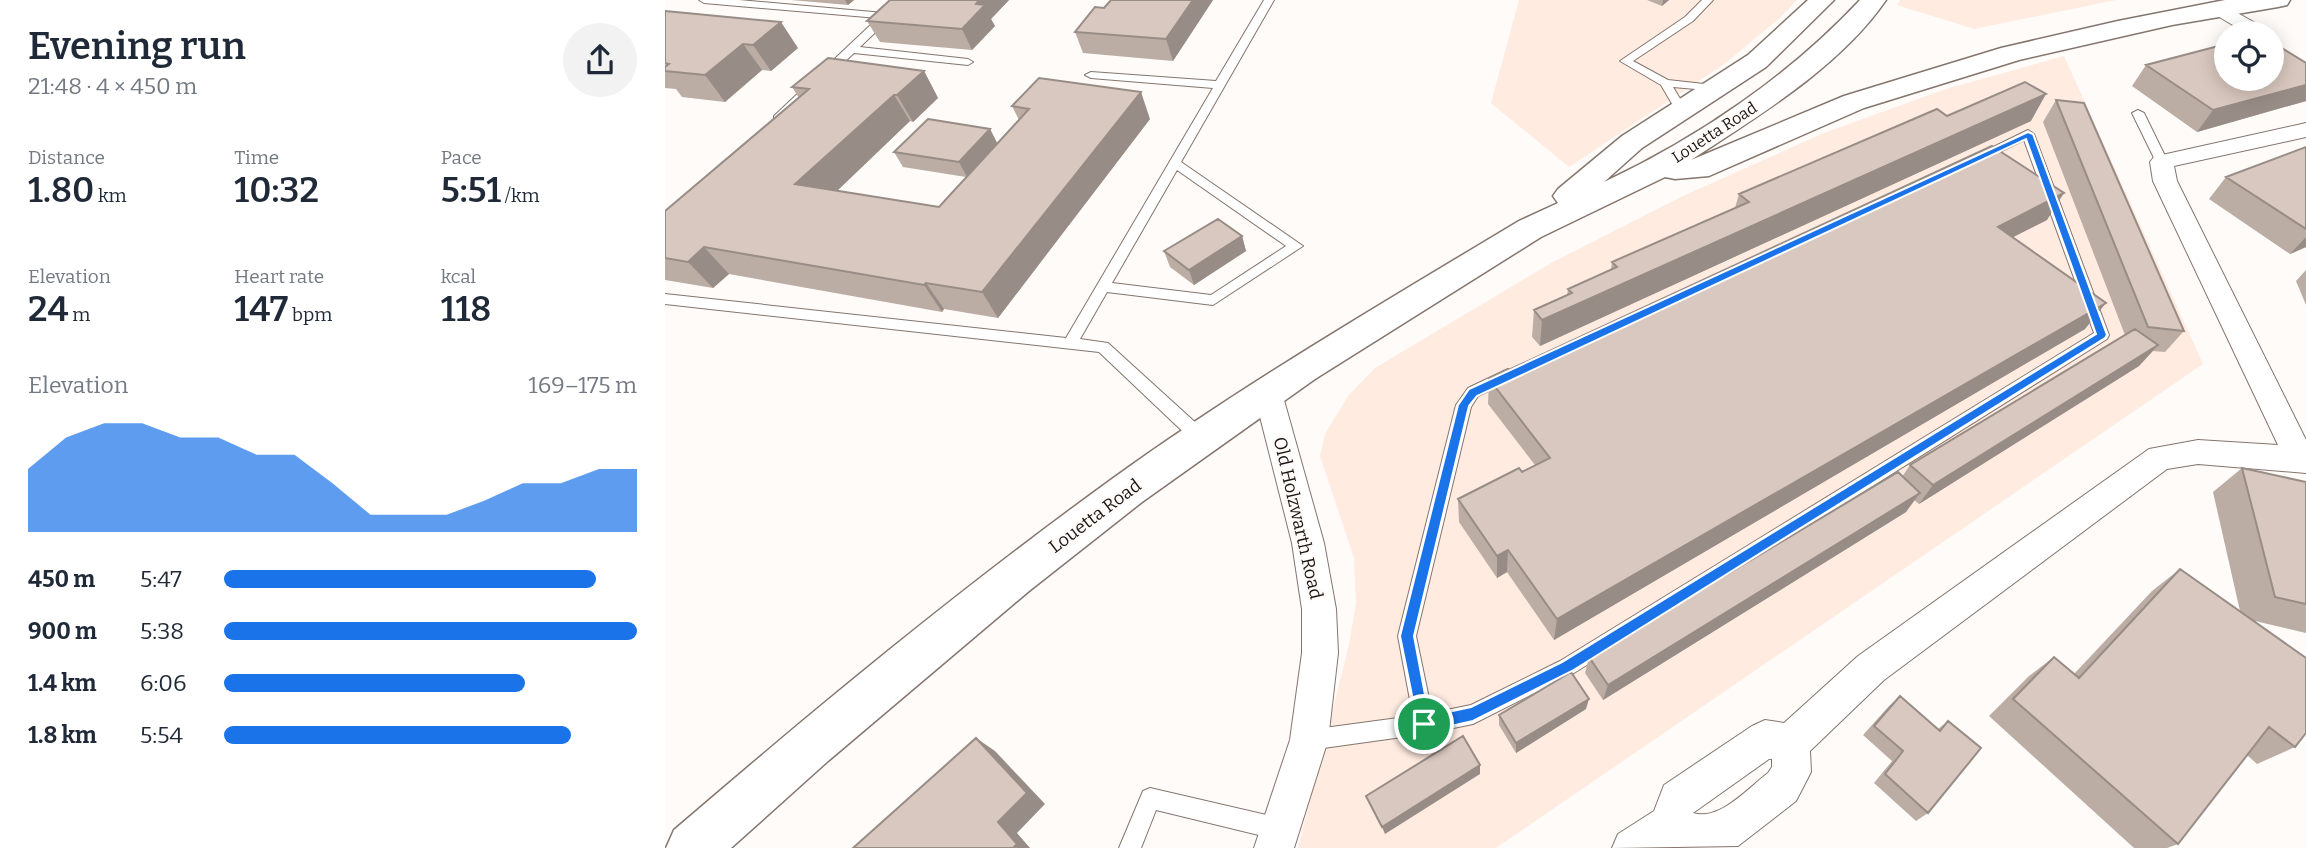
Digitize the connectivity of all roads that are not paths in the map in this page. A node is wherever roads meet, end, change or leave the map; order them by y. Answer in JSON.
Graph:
{"nodes":[{"id":1,"x":703,"y":0,"type":"edge"},
{"id":2,"x":904,"y":0,"type":"edge"},
{"id":3,"x":1269,"y":0,"type":"edge"},
{"id":4,"x":1708,"y":0,"type":"edge"},
{"id":5,"x":1822,"y":0,"type":"edge"},
{"id":6,"x":1874,"y":0,"type":"edge"},
{"id":7,"x":2278,"y":0,"type":"edge"},
{"id":8,"x":2218,"y":8,"type":"junction"},
{"id":9,"x":886,"y":16,"type":"junction"},
{"id":10,"x":2239,"y":21,"type":"edge"},
{"id":11,"x":851,"y":49,"type":"junction"},
{"id":12,"x":968,"y":62,"type":"dead end"},
{"id":13,"x":1091,"y":75,"type":"dead end"},
{"id":14,"x":1665,"y":83,"type":"junction"},
{"id":15,"x":1220,"y":85,"type":"junction"},
{"id":16,"x":1718,"y":88,"type":"junction"},
{"id":17,"x":1682,"y":112,"type":"junction"},
{"id":18,"x":2138,"y":113,"type":"dead end"},
{"id":19,"x":773,"y":122,"type":"edge"},
{"id":20,"x":2306,"y":130,"type":"edge"},
{"id":21,"x":2162,"y":162,"type":"junction"},
{"id":22,"x":1174,"y":163,"type":"junction"},
{"id":23,"x":1965,"y":164,"type":"edge"},
{"id":24,"x":1655,"y":170,"type":"junction"},
{"id":25,"x":1530,"y":229,"type":"junction"},
{"id":26,"x":1102,"y":287,"type":"junction"},
{"id":27,"x":665,"y":299,"type":"edge"},
{"id":28,"x":1070,"y":344,"type":"junction"},
{"id":29,"x":1521,"y":369,"type":"edge"},
{"id":30,"x":1268,"y":393,"type":"junction"},
{"id":31,"x":1202,"y":439,"type":"junction"},
{"id":32,"x":2303,"y":459,"type":"edge"},
{"id":33,"x":1424,"y":724,"type":"junction"},
{"id":34,"x":1309,"y":740,"type":"junction"},
{"id":35,"x":1790,"y":743,"type":"junction"},
{"id":36,"x":1668,"y":825,"type":"junction"},
{"id":37,"x":1276,"y":839,"type":"edge"},
{"id":38,"x":692,"y":848,"type":"edge"},
{"id":39,"x":1130,"y":848,"type":"edge"},
{"id":40,"x":1632,"y":848,"type":"edge"}],
"edges":[{"from":1,"to":9,"type":"lane"},
{"from":2,"to":9,"type":"lane"},
{"from":3,"to":15,"type":"lane"},
{"from":4,"to":14,"type":"lane"},
{"from":5,"to":16,"type":"main road","name":"Louetta Road"},
{"from":6,"to":24,"type":"main road","name":"Louetta Road"},
{"from":7,"to":8,"type":"main road"},
{"from":8,"to":10,"type":"street"},
{"from":8,"to":24,"type":"main road"},
{"from":9,"to":11,"type":"lane"},
{"from":11,"to":12,"type":"lane"},
{"from":11,"to":19,"type":"lane"},
{"from":13,"to":15,"type":"lane"},
{"from":14,"to":16,"type":"lane"},
{"from":14,"to":17,"type":"lane"},
{"from":15,"to":22,"type":"lane"},
{"from":16,"to":17,"type":"main road","name":"Louetta Road"},
{"from":17,"to":25,"type":"main road","name":"Louetta Road"},
{"from":18,"to":21,"type":"lane"},
{"from":20,"to":21,"type":"street"},
{"from":21,"to":32,"type":"street"},
{"from":22,"to":26,"type":"lane"},
{"from":22,"to":26,"type":"lane"},
{"from":23,"to":33,"type":"lane"},
{"from":24,"to":25,"type":"main road","name":"Louetta Road"},
{"from":25,"to":30,"type":"main road","name":"Louetta Road"},
{"from":26,"to":28,"type":"lane"},
{"from":27,"to":28,"type":"lane"},
{"from":28,"to":31,"type":"lane"},
{"from":29,"to":33,"type":"lane"},
{"from":30,"to":31,"type":"main road","name":"Louetta Road"},
{"from":30,"to":34,"type":"street","name":"Old Holzwarth Road"},
{"from":31,"to":38,"type":"main road","name":"Louetta Road"},
{"from":32,"to":35,"type":"street"},
{"from":33,"to":34,"type":"lane"},
{"from":34,"to":37,"type":"street","name":"Old Holzwarth Road"},
{"from":35,"to":36,"type":"street"},
{"from":35,"to":36,"type":"street"},
{"from":36,"to":40,"type":"street"},
{"from":37,"to":39,"type":"lane"}]}
